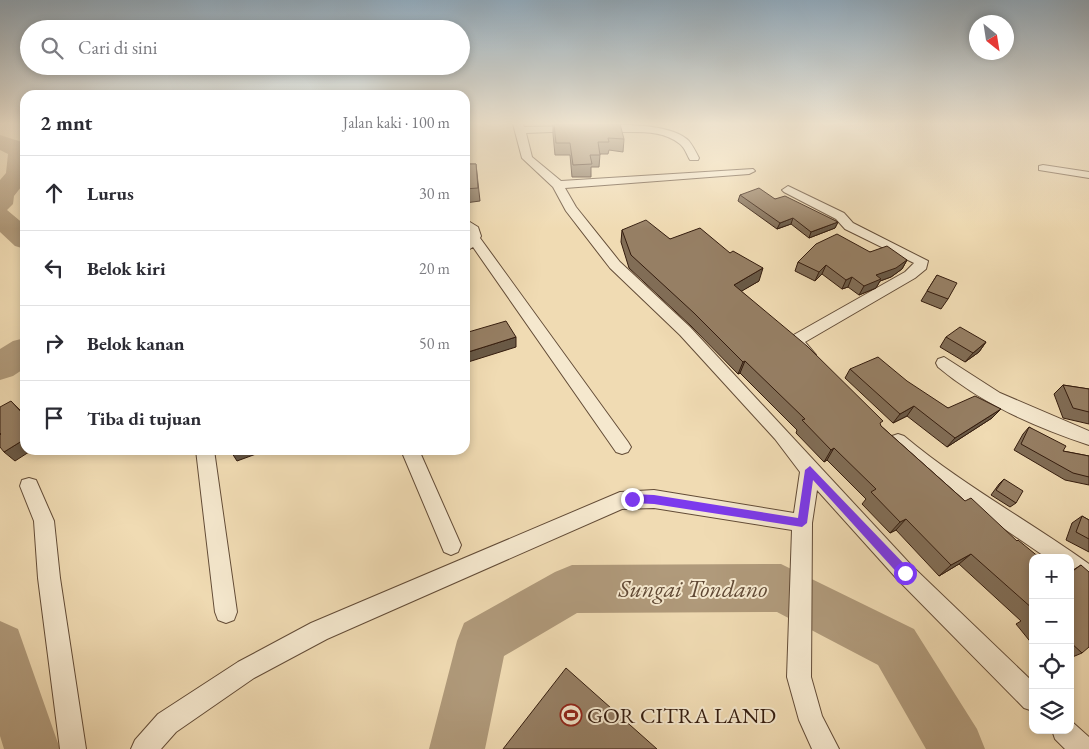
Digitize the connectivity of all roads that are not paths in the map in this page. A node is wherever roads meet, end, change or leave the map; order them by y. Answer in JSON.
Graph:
{"nodes":[{"id":1,"x":528,"y":159,"type":"edge"},
{"id":2,"x":1043,"y":168,"type":"dead end"},
{"id":3,"x":749,"y":171,"type":"dead end"},
{"id":4,"x":1089,"y":174,"type":"edge"},
{"id":5,"x":558,"y":185,"type":"junction"},
{"id":6,"x":788,"y":190,"type":"dead end"},
{"id":7,"x":470,"y":227,"type":"edge"},
{"id":8,"x":470,"y":243,"type":"edge"},
{"id":9,"x":944,"y":363,"type":"dead end"},
{"id":10,"x":821,"y":367,"type":"edge"},
{"id":11,"x":889,"y":434,"type":"edge"},
{"id":12,"x":1089,"y":438,"type":"edge"},
{"id":13,"x":622,"y":448,"type":"dead end"},
{"id":14,"x":206,"y":455,"type":"edge"},
{"id":15,"x":412,"y":455,"type":"edge"},
{"id":16,"x":810,"y":470,"type":"junction"},
{"id":17,"x":30,"y":486,"type":"dead end"},
{"id":18,"x":802,"y":523,"type":"junction"},
{"id":19,"x":451,"y":545,"type":"dead end"},
{"id":20,"x":1059,"y":554,"type":"edge"},
{"id":21,"x":1074,"y":565,"type":"edge"},
{"id":22,"x":1089,"y":577,"type":"edge"},
{"id":23,"x":226,"y":612,"type":"dead end"},
{"id":24,"x":1029,"y":695,"type":"edge"},
{"id":25,"x":1068,"y":734,"type":"edge"},
{"id":26,"x":73,"y":749,"type":"edge"},
{"id":27,"x":144,"y":749,"type":"edge"},
{"id":28,"x":826,"y":749,"type":"edge"},
{"id":29,"x":1083,"y":749,"type":"edge"}],
"edges":[{"from":1,"to":5,"type":"street"},
{"from":2,"to":4,"type":"street"},
{"from":3,"to":5,"type":"street"},
{"from":5,"to":16,"type":"street"},
{"from":6,"to":10,"type":"street"},
{"from":7,"to":8,"type":"street"},
{"from":8,"to":13,"type":"street"},
{"from":9,"to":12,"type":"street"},
{"from":11,"to":20,"type":"street"},
{"from":14,"to":23,"type":"street"},
{"from":15,"to":19,"type":"street"},
{"from":16,"to":18,"type":"street"},
{"from":16,"to":24,"type":"street"},
{"from":17,"to":26,"type":"street"},
{"from":18,"to":27,"type":"street"},
{"from":18,"to":28,"type":"street"},
{"from":21,"to":22,"type":"street"},
{"from":25,"to":29,"type":"street"}]}
